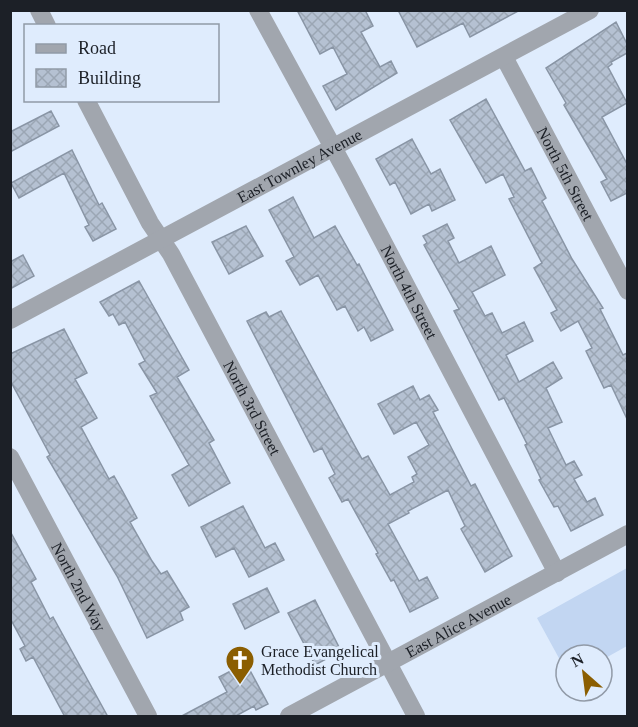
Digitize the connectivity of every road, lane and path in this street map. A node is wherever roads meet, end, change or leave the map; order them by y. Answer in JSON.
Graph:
{"nodes":[{"id":1,"x":39,"y":10,"type":"edge"},
{"id":2,"x":258,"y":10,"type":"edge"},
{"id":3,"x":590,"y":10,"type":"edge"},
{"id":4,"x":46,"y":24,"type":"edge"},
{"id":5,"x":504,"y":57,"type":"junction"},
{"id":6,"x":87,"y":102,"type":"edge"},
{"id":7,"x":333,"y":150,"type":"junction"},
{"id":8,"x":161,"y":239,"type":"junction"},
{"id":9,"x":627,"y":291,"type":"edge"},
{"id":10,"x":10,"y":320,"type":"edge"},
{"id":11,"x":10,"y":457,"type":"edge"},
{"id":12,"x":627,"y":534,"type":"edge"},
{"id":13,"x":557,"y":573,"type":"junction"},
{"id":14,"x":388,"y":664,"type":"junction"},
{"id":15,"x":148,"y":717,"type":"edge"},
{"id":16,"x":289,"y":717,"type":"edge"},
{"id":17,"x":416,"y":717,"type":"edge"}],
"edges":[{"from":1,"to":4,"type":"street"},
{"from":2,"to":7,"type":"street","name":"North 4th Street"},
{"from":3,"to":5,"type":"street","name":"East Townley Avenue"},
{"from":5,"to":7,"type":"street","name":"East Townley Avenue"},
{"from":5,"to":9,"type":"street","name":"North 5th Street"},
{"from":6,"to":8,"type":"street","name":"North 3rd Street"},
{"from":7,"to":8,"type":"street","name":"East Townley Avenue"},
{"from":7,"to":13,"type":"street","name":"North 4th Street"},
{"from":8,"to":10,"type":"street","name":"East Townley Avenue"},
{"from":8,"to":14,"type":"street","name":"North 3rd Street"},
{"from":11,"to":15,"type":"street","name":"North 2nd Way"},
{"from":12,"to":13,"type":"street","name":"East Alice Avenue"},
{"from":13,"to":14,"type":"street","name":"East Alice Avenue"},
{"from":14,"to":16,"type":"street","name":"East Alice Avenue"},
{"from":14,"to":17,"type":"street","name":"North 3rd Street"}]}
